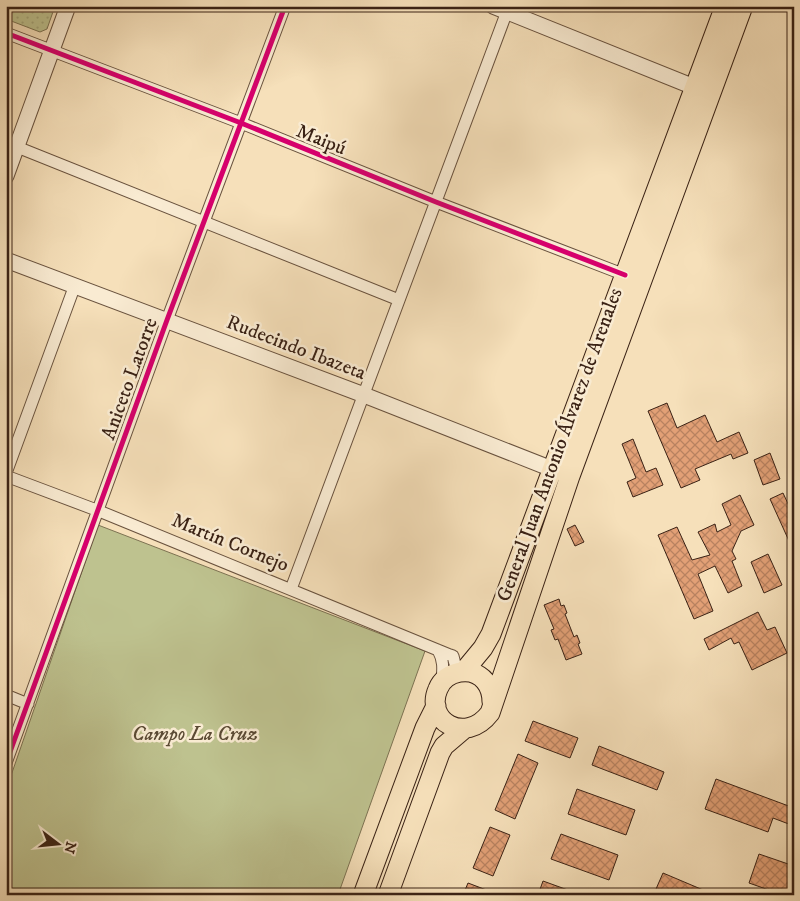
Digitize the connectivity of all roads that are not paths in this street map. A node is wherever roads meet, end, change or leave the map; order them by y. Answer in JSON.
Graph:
{"nodes":[{"id":1,"x":68,"y":6,"type":"edge"},
{"id":2,"x":285,"y":6,"type":"edge"},
{"id":3,"x":725,"y":6,"type":"edge"},
{"id":4,"x":743,"y":6,"type":"edge"},
{"id":5,"x":503,"y":8,"type":"edge"},
{"id":6,"x":6,"y":33,"type":"edge"},
{"id":7,"x":51,"y":50,"type":"junction"},
{"id":8,"x":694,"y":87,"type":"junction"},
{"id":9,"x":241,"y":123,"type":"junction"},
{"id":10,"x":17,"y":147,"type":"junction"},
{"id":11,"x":6,"y":176,"type":"edge"},
{"id":12,"x":436,"y":202,"type":"junction"},
{"id":13,"x":205,"y":221,"type":"junction"},
{"id":14,"x":6,"y":260,"type":"edge"},
{"id":15,"x":625,"y":276,"type":"junction"},
{"id":16,"x":75,"y":285,"type":"junction"},
{"id":17,"x":399,"y":300,"type":"junction"},
{"id":18,"x":167,"y":320,"type":"junction"},
{"id":19,"x":364,"y":395,"type":"junction"},
{"id":20,"x":552,"y":469,"type":"junction"},
{"id":21,"x":6,"y":474,"type":"edge"},
{"id":22,"x":570,"y":476,"type":"junction"},
{"id":23,"x":99,"y":511,"type":"junction"},
{"id":24,"x":291,"y":588,"type":"junction"},
{"id":25,"x":438,"y":650,"type":"junction"},
{"id":26,"x":454,"y":675,"type":"junction"},
{"id":27,"x":6,"y":696,"type":"edge"},
{"id":28,"x":492,"y":702,"type":"junction"},
{"id":29,"x":28,"y":704,"type":"junction"},
{"id":30,"x":436,"y":706,"type":"junction"},
{"id":31,"x":464,"y":729,"type":"junction"},
{"id":32,"x":6,"y":763,"type":"edge"},
{"id":33,"x":362,"y":895,"type":"edge"},
{"id":34,"x":388,"y":895,"type":"edge"}],
"edges":[{"from":1,"to":7,"type":"street"},
{"from":2,"to":9,"type":"street","name":"Aniceto Latorre"},
{"from":3,"to":8,"type":"main road","name":"General Juan Antonio Álvarez de Arenales"},
{"from":4,"to":22,"type":"main road","name":"General Juan Antonio Álvarez de Arenales"},
{"from":5,"to":8,"type":"street"},
{"from":5,"to":12,"type":"street"},
{"from":6,"to":7,"type":"street","name":"Maipú"},
{"from":7,"to":9,"type":"street","name":"Maipú"},
{"from":7,"to":10,"type":"street"},
{"from":8,"to":15,"type":"main road","name":"General Juan Antonio Álvarez de Arenales"},
{"from":9,"to":12,"type":"street","name":"Maipú"},
{"from":9,"to":13,"type":"street","name":"Aniceto Latorre"},
{"from":10,"to":11,"type":"street"},
{"from":10,"to":13,"type":"street"},
{"from":12,"to":15,"type":"street","name":"Maipú"},
{"from":12,"to":17,"type":"street"},
{"from":13,"to":17,"type":"street"},
{"from":13,"to":18,"type":"street","name":"Aniceto Latorre"},
{"from":14,"to":16,"type":"street","name":"Rudecindo Ibazeta"},
{"from":15,"to":20,"type":"main road","name":"General Juan Antonio Álvarez de Arenales"},
{"from":16,"to":18,"type":"street","name":"Rudecindo Ibazeta"},
{"from":16,"to":21,"type":"street"},
{"from":17,"to":19,"type":"street"},
{"from":18,"to":19,"type":"street","name":"Rudecindo Ibazeta"},
{"from":18,"to":23,"type":"street","name":"Aniceto Latorre"},
{"from":19,"to":20,"type":"street","name":"Rudecindo Ibazeta"},
{"from":19,"to":24,"type":"street"},
{"from":20,"to":22,"type":"street","name":"Rudecindo Ibazeta"},
{"from":20,"to":26,"type":"main road","name":"General Juan Antonio Álvarez de Arenales"},
{"from":21,"to":23,"type":"street","name":"Martín Cornejo"},
{"from":22,"to":28,"type":"main road","name":"General Juan Antonio Álvarez de Arenales"},
{"from":23,"to":24,"type":"street","name":"Martín Cornejo"},
{"from":23,"to":29,"type":"street","name":"Aniceto Latorre"},
{"from":24,"to":25,"type":"street","name":"Martín Cornejo"},
{"from":25,"to":26,"type":"street"},
{"from":25,"to":26,"type":"street","name":"Martín Cornejo"},
{"from":26,"to":28,"type":"main road"},
{"from":26,"to":30,"type":"main road","name":"General Juan Antonio Álvarez de Arenales"},
{"from":27,"to":29,"type":"street"},
{"from":28,"to":31,"type":"main road","name":"General Juan Antonio Álvarez de Arenales"},
{"from":29,"to":32,"type":"street","name":"Aniceto Latorre"},
{"from":30,"to":31,"type":"main road"},
{"from":30,"to":33,"type":"main road","name":"General Juan Antonio Álvarez de Arenales"},
{"from":31,"to":34,"type":"main road","name":"General Juan Antonio Álvarez de Arenales"}]}
